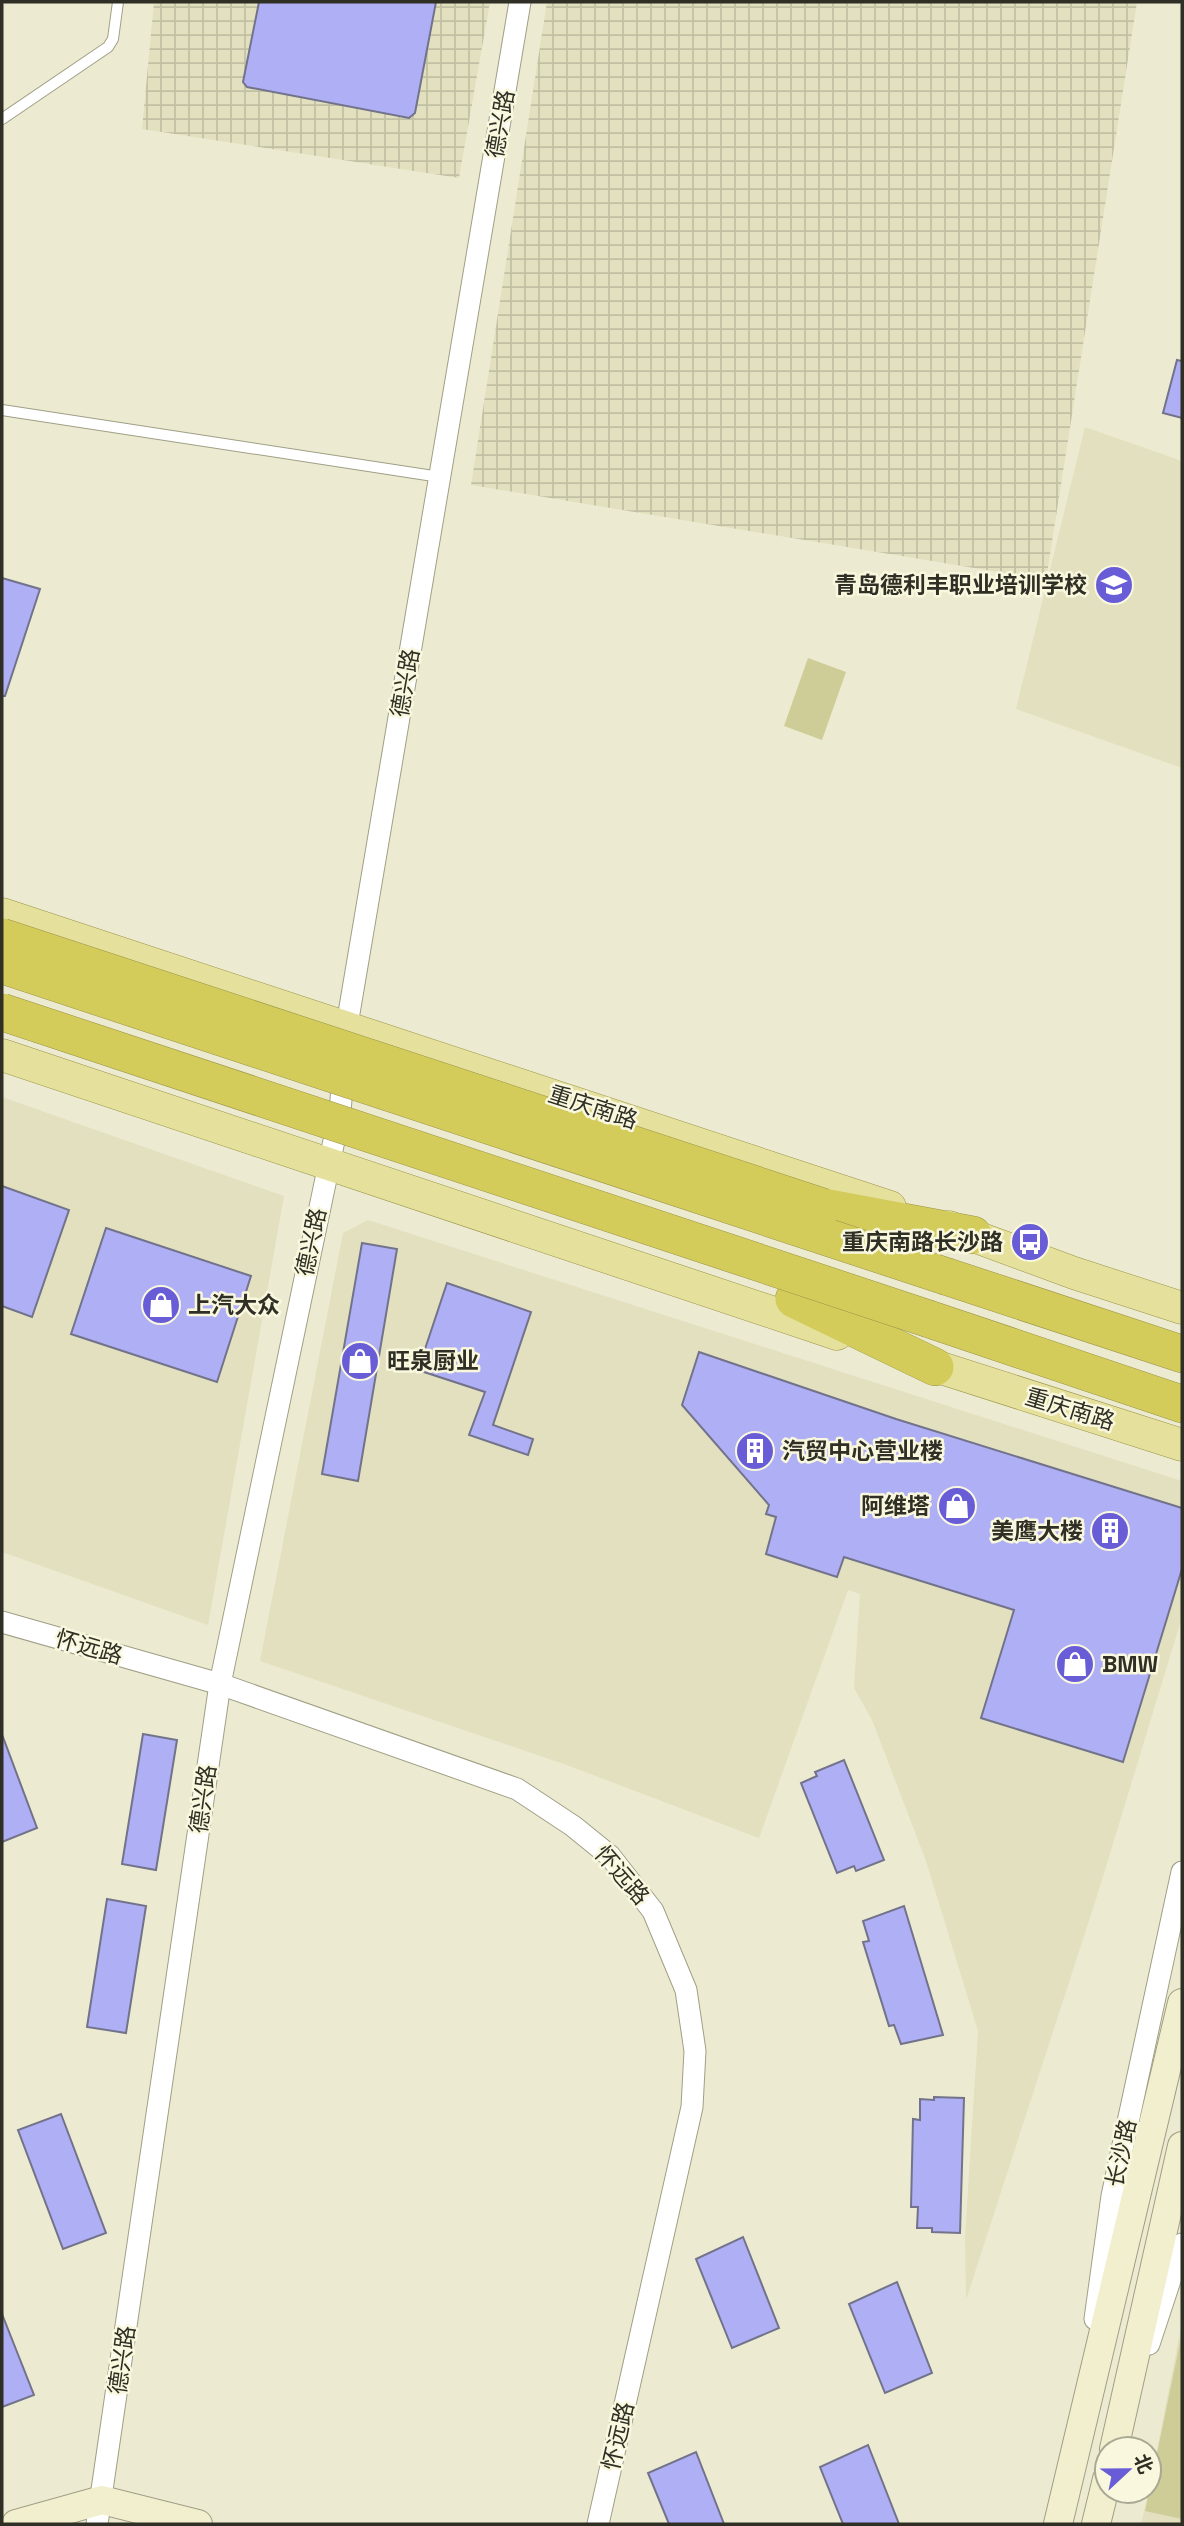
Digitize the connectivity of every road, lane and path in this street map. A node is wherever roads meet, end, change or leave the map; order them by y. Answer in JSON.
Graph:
{"nodes":[{"id":1,"x":118,"y":2,"type":"edge"},
{"id":2,"x":520,"y":2,"type":"edge"},
{"id":3,"x":2,"y":119,"type":"edge"},
{"id":4,"x":2,"y":410,"type":"edge"},
{"id":5,"x":440,"y":477,"type":"junction"},
{"id":6,"x":2,"y":914,"type":"edge"},
{"id":7,"x":2,"y":937,"type":"edge"},
{"id":8,"x":2,"y":965,"type":"edge"},
{"id":9,"x":2,"y":1012,"type":"edge"},
{"id":10,"x":347,"y":1025,"type":"junction"},
{"id":11,"x":2,"y":1037,"type":"edge"},
{"id":12,"x":2,"y":1055,"type":"edge"},
{"id":13,"x":327,"y":1164,"type":"junction"},
{"id":14,"x":973,"y":1234,"type":"junction"},
{"id":15,"x":1182,"y":1308,"type":"edge"},
{"id":16,"x":1182,"y":1354,"type":"edge"},
{"id":17,"x":934,"y":1367,"type":"junction"},
{"id":18,"x":1182,"y":1404,"type":"edge"},
{"id":19,"x":1182,"y":1445,"type":"edge"},
{"id":20,"x":2,"y":1622,"type":"edge"},
{"id":21,"x":220,"y":1684,"type":"junction"},
{"id":22,"x":1182,"y":1872,"type":"edge"},
{"id":23,"x":1182,"y":2003,"type":"edge"},
{"id":24,"x":1182,"y":2146,"type":"edge"},
{"id":25,"x":1182,"y":2244,"type":"edge"},
{"id":26,"x":1117,"y":2435,"type":"edge"},
{"id":27,"x":1119,"y":2435,"type":"edge"},
{"id":28,"x":1080,"y":2437,"type":"junction"},
{"id":29,"x":1101,"y":2505,"type":"edge"},
{"id":30,"x":100,"y":2512,"type":"edge"},
{"id":31,"x":16,"y":2524,"type":"edge"},
{"id":32,"x":198,"y":2524,"type":"edge"},
{"id":33,"x":598,"y":2524,"type":"edge"},
{"id":34,"x":1058,"y":2524,"type":"edge"},
{"id":35,"x":1096,"y":2524,"type":"edge"}],
"edges":[{"from":1,"to":3,"type":"lane"},
{"from":2,"to":5,"type":"street","name":"德兴路"},
{"from":4,"to":5,"type":"lane"},
{"from":5,"to":10,"type":"street","name":"德兴路"},
{"from":6,"to":10,"type":"main road","name":"重庆南路"},
{"from":7,"to":14,"type":"highway","bridge":true},
{"from":8,"to":16,"type":"highway","bridge":true},
{"from":9,"to":18,"type":"highway","bridge":true},
{"from":10,"to":13,"type":"street","name":"德兴路"},
{"from":10,"to":14,"type":"main road","name":"重庆南路"},
{"from":11,"to":17,"type":"highway"},
{"from":12,"to":13,"type":"main road","name":"重庆南路"},
{"from":13,"to":17,"type":"main road","name":"重庆南路"},
{"from":13,"to":21,"type":"street","name":"德兴路"},
{"from":14,"to":15,"type":"main road","name":"重庆南路"},
{"from":17,"to":19,"type":"main road","name":"重庆南路"},
{"from":20,"to":21,"type":"street","name":"怀远路"},
{"from":21,"to":30,"type":"street","name":"德兴路"},
{"from":21,"to":33,"type":"street","name":"怀远路"},
{"from":22,"to":28,"type":"street","name":"长沙路"},
{"from":23,"to":28,"type":"main road","name":"长沙路"},
{"from":24,"to":26,"type":"main road"},
{"from":25,"to":27,"type":"street"},
{"from":28,"to":34,"type":"main road","name":"长沙路"},
{"from":29,"to":35,"type":"main road"},
{"from":30,"to":31,"type":"main road"},
{"from":30,"to":32,"type":"main road"}]}
